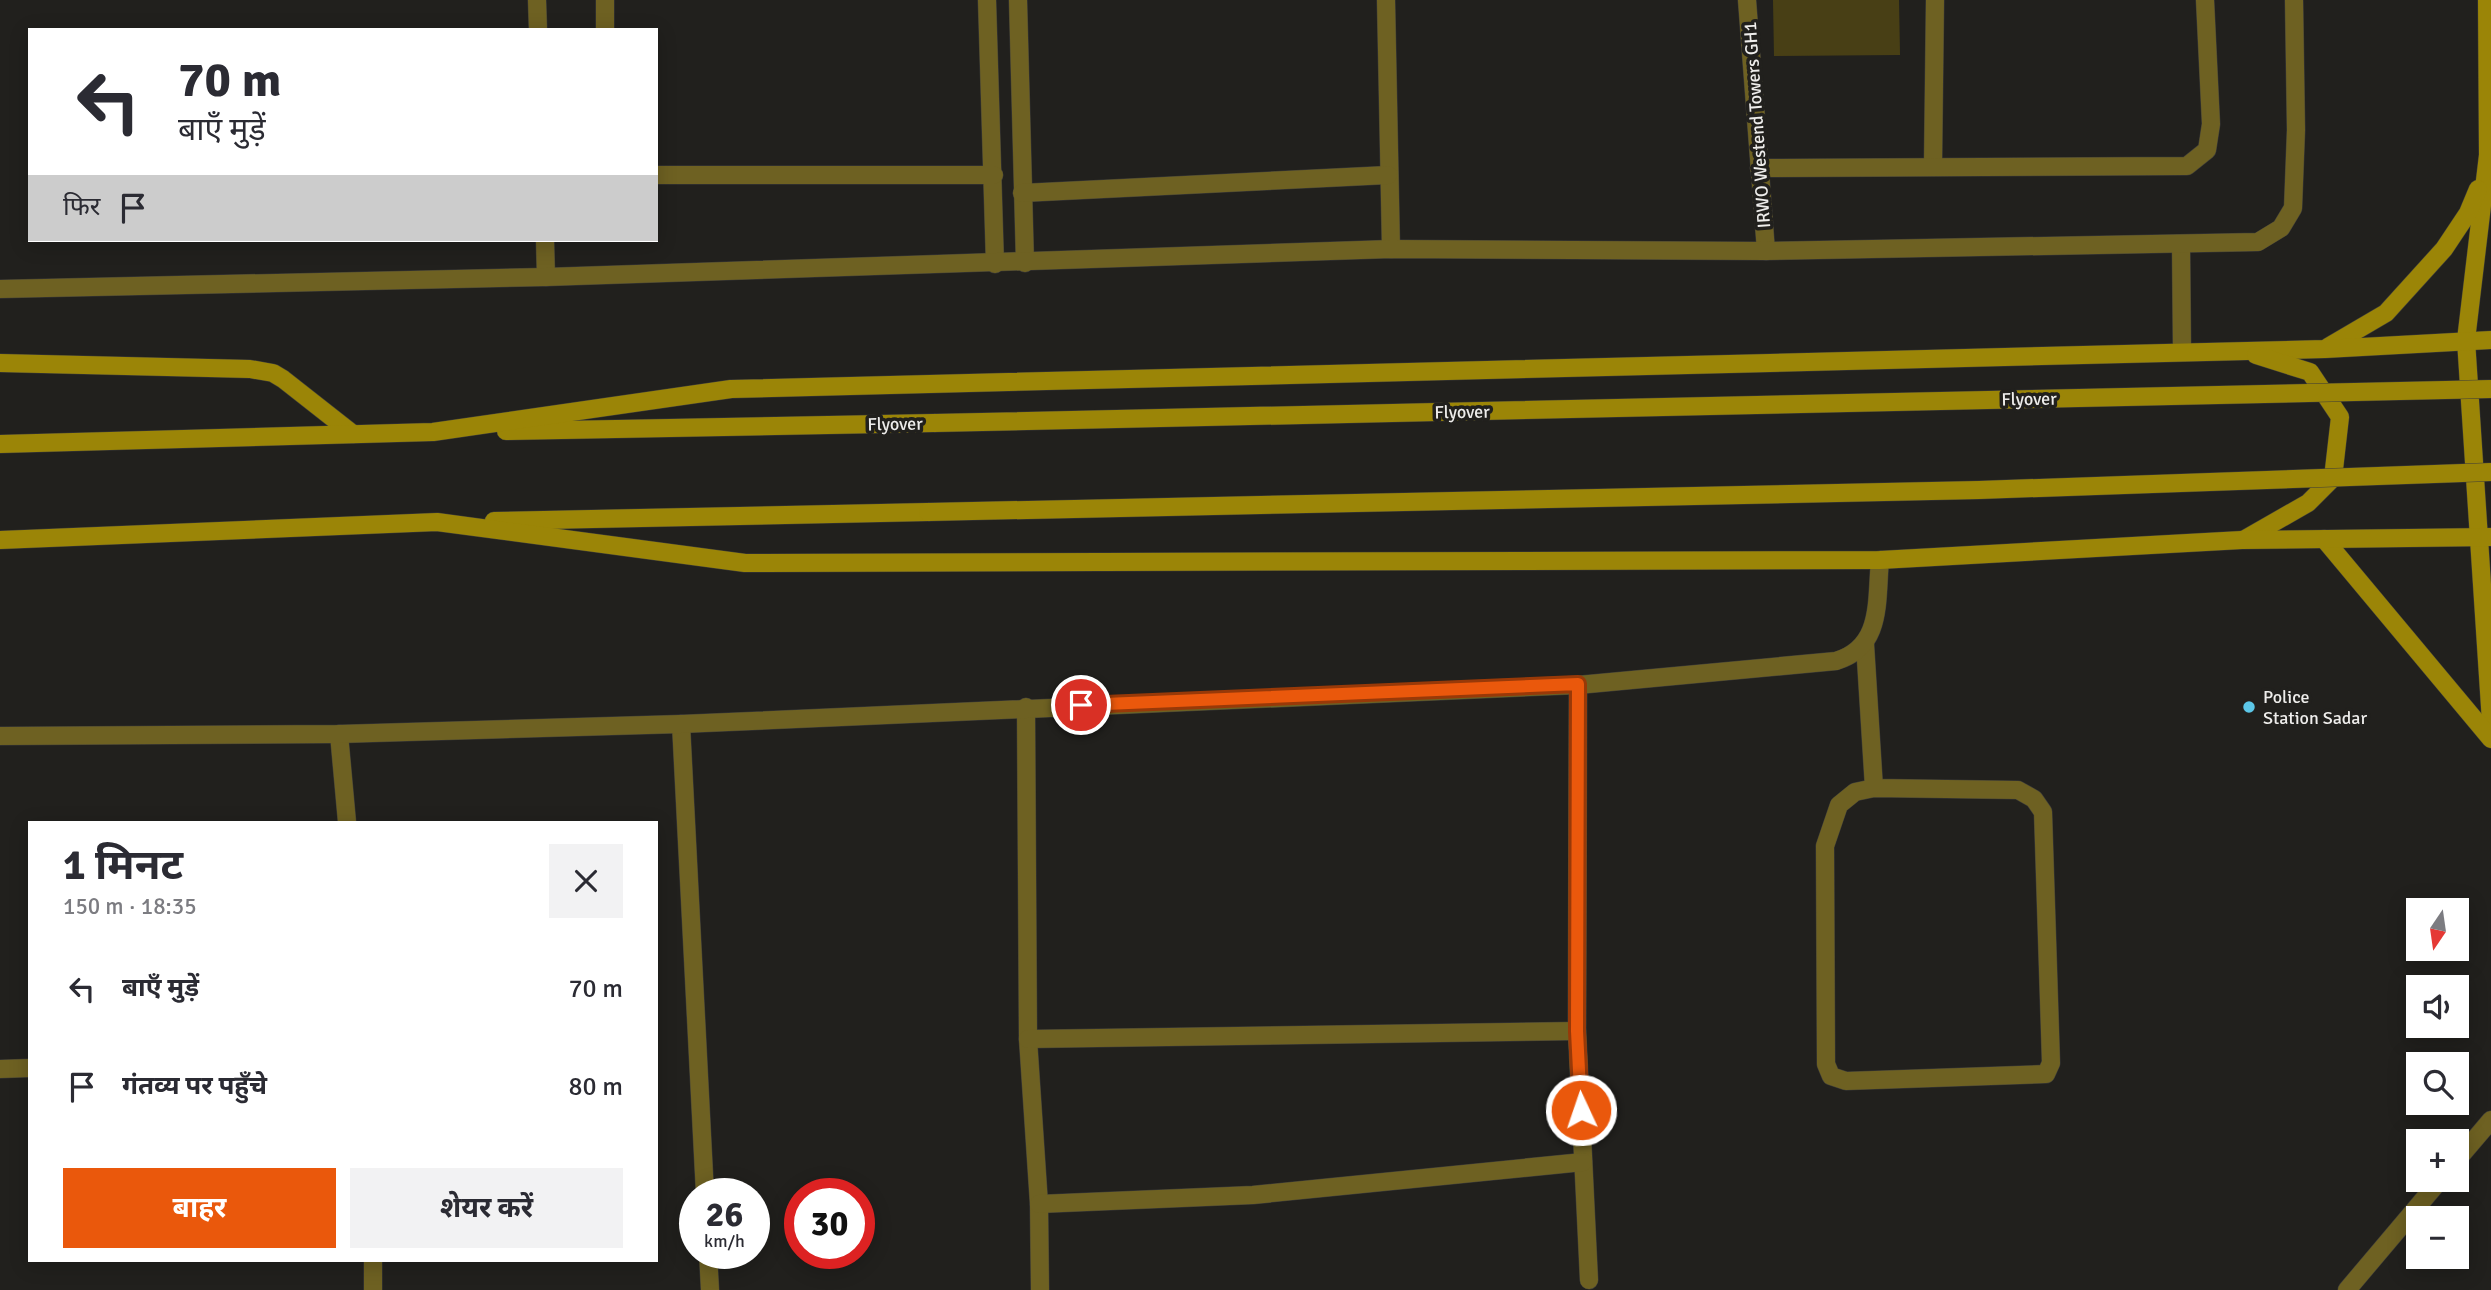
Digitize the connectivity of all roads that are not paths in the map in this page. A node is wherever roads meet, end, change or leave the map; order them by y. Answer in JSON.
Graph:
{"nodes":[{"id":1,"x":537,"y":0,"type":"edge"},
{"id":2,"x":605,"y":0,"type":"edge"},
{"id":3,"x":987,"y":0,"type":"edge"},
{"id":4,"x":1018,"y":0,"type":"edge"},
{"id":5,"x":1386,"y":0,"type":"edge"},
{"id":6,"x":1747,"y":0,"type":"edge"},
{"id":7,"x":1935,"y":0,"type":"edge"},
{"id":8,"x":2205,"y":0,"type":"edge"},
{"id":9,"x":2294,"y":0,"type":"edge"},
{"id":10,"x":2487,"y":0,"type":"edge"},
{"id":11,"x":538,"y":28,"type":"edge"},
{"id":12,"x":605,"y":28,"type":"edge"},
{"id":13,"x":2488,"y":155,"type":"junction"},
{"id":14,"x":1933,"y":165,"type":"junction"},
{"id":15,"x":1759,"y":168,"type":"junction"},
{"id":16,"x":658,"y":175,"type":"edge"},
{"id":17,"x":994,"y":175,"type":"junction"},
{"id":18,"x":1388,"y":175,"type":"junction"},
{"id":19,"x":1022,"y":192,"type":"junction"},
{"id":20,"x":2486,"y":218,"type":"edge"},
{"id":21,"x":545,"y":242,"type":"edge"},
{"id":22,"x":2180,"y":244,"type":"junction"},
{"id":23,"x":1391,"y":250,"type":"junction"},
{"id":24,"x":1766,"y":251,"type":"junction"},
{"id":25,"x":1025,"y":263,"type":"junction"},
{"id":26,"x":995,"y":264,"type":"junction"},
{"id":27,"x":547,"y":277,"type":"junction"},
{"id":28,"x":0,"y":280,"type":"edge"},
{"id":29,"x":0,"y":289,"type":"edge"},
{"id":30,"x":2466,"y":340,"type":"junction"},
{"id":31,"x":2491,"y":340,"type":"edge"},
{"id":32,"x":2240,"y":349,"type":"junction"},
{"id":33,"x":2325,"y":349,"type":"junction"},
{"id":34,"x":2182,"y":351,"type":"junction"},
{"id":35,"x":0,"y":363,"type":"edge"},
{"id":36,"x":2491,"y":389,"type":"edge"},
{"id":37,"x":433,"y":432,"type":"junction"},
{"id":38,"x":353,"y":433,"type":"junction"},
{"id":39,"x":0,"y":444,"type":"edge"},
{"id":40,"x":2491,"y":472,"type":"edge"},
{"id":41,"x":436,"y":522,"type":"junction"},
{"id":42,"x":2485,"y":537,"type":"edge"},
{"id":43,"x":2324,"y":539,"type":"junction"},
{"id":44,"x":0,"y":540,"type":"edge"},
{"id":45,"x":2242,"y":540,"type":"junction"},
{"id":46,"x":1880,"y":561,"type":"junction"},
{"id":47,"x":1865,"y":644,"type":"junction"},
{"id":48,"x":1578,"y":684,"type":"junction"},
{"id":49,"x":1026,"y":708,"type":"junction"},
{"id":50,"x":2491,"y":722,"type":"edge"},
{"id":51,"x":681,"y":724,"type":"junction"},
{"id":52,"x":339,"y":734,"type":"junction"},
{"id":53,"x":0,"y":736,"type":"edge"},
{"id":54,"x":2491,"y":739,"type":"edge"},
{"id":55,"x":1874,"y":788,"type":"junction"},
{"id":56,"x":347,"y":821,"type":"edge"},
{"id":57,"x":1577,"y":1031,"type":"junction"},
{"id":58,"x":1028,"y":1039,"type":"junction"},
{"id":59,"x":28,"y":1068,"type":"edge"},
{"id":60,"x":0,"y":1069,"type":"edge"},
{"id":61,"x":2491,"y":1120,"type":"edge"},
{"id":62,"x":2469,"y":1146,"type":"edge"},
{"id":63,"x":1583,"y":1162,"type":"junction"},
{"id":64,"x":704,"y":1178,"type":"edge"},
{"id":65,"x":2430,"y":1192,"type":"edge"},
{"id":66,"x":1039,"y":1204,"type":"junction"},
{"id":67,"x":373,"y":1262,"type":"edge"},
{"id":68,"x":709,"y":1269,"type":"edge"},
{"id":69,"x":1589,"y":1280,"type":"dead end"},
{"id":70,"x":373,"y":1290,"type":"edge"},
{"id":71,"x":710,"y":1290,"type":"edge"},
{"id":72,"x":1040,"y":1290,"type":"edge"},
{"id":73,"x":2347,"y":1290,"type":"edge"}],
"edges":[{"from":1,"to":11,"type":"street"},
{"from":2,"to":12,"type":"street"},
{"from":3,"to":17,"type":"street"},
{"from":4,"to":19,"type":"street"},
{"from":5,"to":18,"type":"street"},
{"from":6,"to":15,"type":"street","name":"IRWO Westend Towers GH1"},
{"from":7,"to":14,"type":"street"},
{"from":8,"to":14,"type":"street"},
{"from":9,"to":22,"type":"street"},
{"from":10,"to":13,"type":"main road"},
{"from":13,"to":20,"type":"main road"},
{"from":13,"to":33,"type":"main road"},
{"from":14,"to":15,"type":"street"},
{"from":15,"to":24,"type":"street","name":"IRWO Westend Towers GH1"},
{"from":16,"to":17,"type":"street"},
{"from":17,"to":26,"type":"street"},
{"from":18,"to":19,"type":"street"},
{"from":18,"to":23,"type":"street"},
{"from":19,"to":25,"type":"street"},
{"from":20,"to":30,"type":"main road"},
{"from":21,"to":27,"type":"street"},
{"from":22,"to":24,"type":"street"},
{"from":22,"to":34,"type":"street"},
{"from":23,"to":24,"type":"street"},
{"from":23,"to":25,"type":"street"},
{"from":25,"to":26,"type":"street"},
{"from":26,"to":27,"type":"street"},
{"from":27,"to":29,"type":"street"},
{"from":28,"to":29,"type":"street"},
{"from":30,"to":31,"type":"main road"},
{"from":30,"to":33,"type":"main road"},
{"from":30,"to":42,"type":"main road"},
{"from":32,"to":33,"type":"main road"},
{"from":32,"to":34,"type":"main road"},
{"from":32,"to":45,"type":"main road"},
{"from":34,"to":37,"type":"main road"},
{"from":35,"to":38,"type":"main road"},
{"from":36,"to":37,"type":"main road","name":"Flyover","bridge":true},
{"from":37,"to":38,"type":"main road"},
{"from":38,"to":39,"type":"main road"},
{"from":40,"to":41,"type":"main road","bridge":true},
{"from":41,"to":44,"type":"main road"},
{"from":41,"to":46,"type":"main road"},
{"from":42,"to":43,"type":"main road"},
{"from":42,"to":50,"type":"main road"},
{"from":43,"to":45,"type":"main road"},
{"from":43,"to":54,"type":"main road"},
{"from":45,"to":46,"type":"main road"},
{"from":46,"to":47,"type":"street"},
{"from":47,"to":48,"type":"street"},
{"from":47,"to":55,"type":"street"},
{"from":48,"to":49,"type":"street"},
{"from":48,"to":57,"type":"street"},
{"from":49,"to":51,"type":"street"},
{"from":49,"to":58,"type":"street"},
{"from":51,"to":52,"type":"street"},
{"from":51,"to":64,"type":"street"},
{"from":52,"to":53,"type":"street"},
{"from":52,"to":56,"type":"street"},
{"from":55,"to":55,"type":"street"},
{"from":57,"to":58,"type":"street"},
{"from":57,"to":63,"type":"street"},
{"from":58,"to":66,"type":"street"},
{"from":59,"to":60,"type":"street"},
{"from":61,"to":62,"type":"street"},
{"from":63,"to":66,"type":"street"},
{"from":63,"to":69,"type":"street"},
{"from":65,"to":73,"type":"street"},
{"from":66,"to":72,"type":"street"},
{"from":67,"to":70,"type":"street"},
{"from":68,"to":71,"type":"street"}]}
